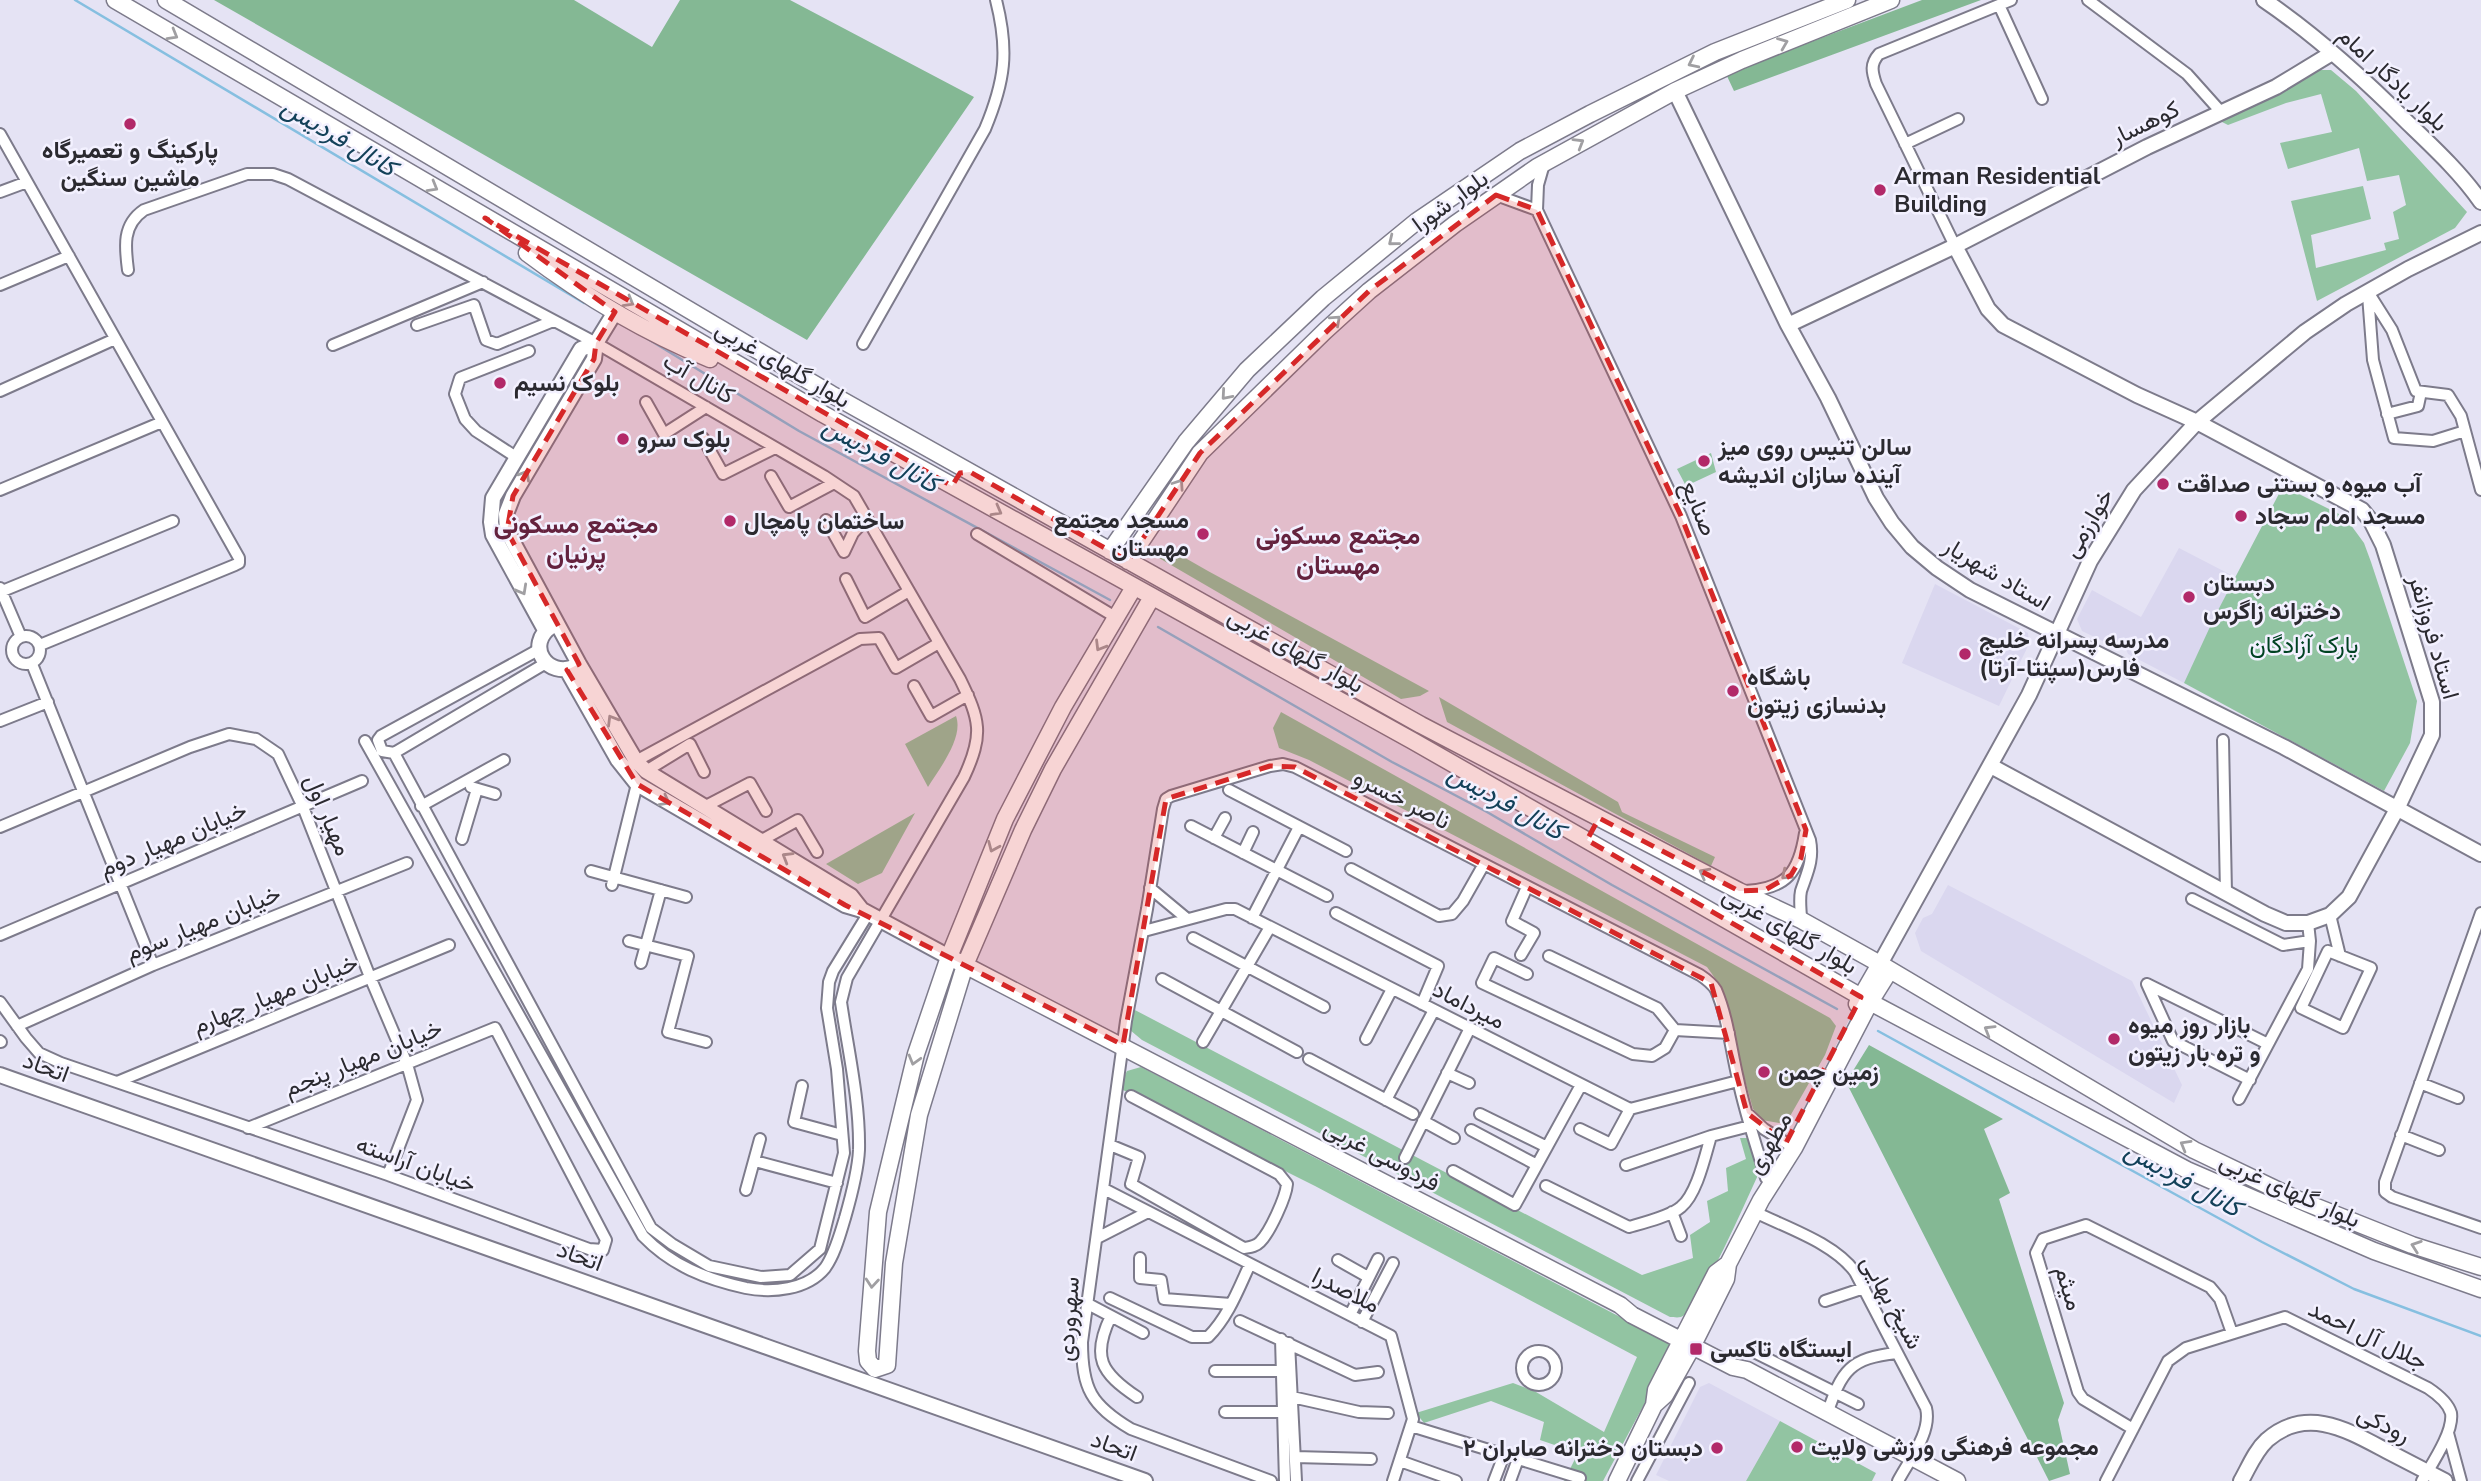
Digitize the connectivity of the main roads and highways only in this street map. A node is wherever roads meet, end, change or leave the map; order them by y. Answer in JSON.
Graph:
{"nodes":[{"id":1,"x":115,"y":0,"type":"edge"},
{"id":2,"x":166,"y":0,"type":"edge"},
{"id":3,"x":1847,"y":0,"type":"edge"},
{"id":4,"x":1891,"y":0,"type":"edge"},
{"id":5,"x":485,"y":218,"type":"junction"},
{"id":6,"x":762,"y":379,"type":"junction"},
{"id":7,"x":970,"y":472,"type":"junction"},
{"id":8,"x":959,"y":490,"type":"junction"},
{"id":9,"x":1110,"y":551,"type":"junction"},
{"id":10,"x":1128,"y":561,"type":"junction"},
{"id":11,"x":1134,"y":587,"type":"junction"},
{"id":12,"x":1152,"y":597,"type":"junction"},
{"id":13,"x":1117,"y":618,"type":"junction"},
{"id":14,"x":1133,"y":628,"type":"junction"},
{"id":15,"x":1292,"y":653,"type":"junction"},
{"id":16,"x":1285,"y":670,"type":"junction"},
{"id":17,"x":949,"y":957,"type":"junction"},
{"id":18,"x":965,"y":965,"type":"junction"},
{"id":19,"x":1885,"y":967,"type":"junction"},
{"id":20,"x":1865,"y":1000,"type":"junction"},
{"id":21,"x":1893,"y":1014,"type":"junction"},
{"id":22,"x":1857,"y":1028,"type":"junction"},
{"id":23,"x":1790,"y":1146,"type":"junction"},
{"id":24,"x":2481,"y":1267,"type":"edge"},
{"id":25,"x":2481,"y":1289,"type":"edge"},
{"id":26,"x":1689,"y":1340,"type":"junction"},
{"id":27,"x":1616,"y":1481,"type":"edge"},
{"id":28,"x":1957,"y":1481,"type":"edge"}],
"edges":[{"from":1,"to":5,"type":"main road","name":"بلوار گلهای غربی","one_way":true},
{"from":2,"to":7,"type":"main road","name":"بلوار گلهای غربی"},
{"from":3,"to":9,"type":"main road","name":"بلوار شورا","one_way":true},
{"from":10,"to":4,"type":"main road","name":"بلوار شورا","one_way":true},
{"from":5,"to":6,"type":"main road","name":"بلوار گلهای غربی","one_way":true},
{"from":5,"to":6,"type":"main road"},
{"from":6,"to":8,"type":"main road","name":"بلوار گلهای غربی"},
{"from":7,"to":8,"type":"main road"},
{"from":7,"to":9,"type":"main road","name":"بلوار گلهای غربی"},
{"from":8,"to":11,"type":"main road","name":"بلوار گلهای غربی","one_way":true},
{"from":9,"to":10,"type":"main road","name":"بلوار گلهای غربی"},
{"from":10,"to":15,"type":"main road","name":"بلوار گلهای غربی"},
{"from":11,"to":12,"type":"main road","name":"بلوار گلهای غربی"},
{"from":11,"to":13,"type":"main road"},
{"from":12,"to":14,"type":"main road"},
{"from":12,"to":16,"type":"main road","name":"بلوار گلهای غربی"},
{"from":13,"to":14,"type":"main road"},
{"from":13,"to":17,"type":"main road","one_way":true},
{"from":14,"to":18,"type":"main road"},
{"from":15,"to":16,"type":"main road"},
{"from":19,"to":15,"type":"main road","name":"بلوار گلهای غربی","one_way":true},
{"from":16,"to":20,"type":"main road","name":"بلوار گلهای غربی"},
{"from":17,"to":18,"type":"main road","name":"فردوسی غربی"},
{"from":17,"to":18,"type":"main road","one_way":true},
{"from":18,"to":26,"type":"main road","name":"فردوسی غربی"},
{"from":19,"to":20,"type":"main road","name":"مطهری"},
{"from":24,"to":19,"type":"main road","name":"بلوار گلهای غربی","one_way":true},
{"from":20,"to":21,"type":"main road","name":"بلوار گلهای غربی"},
{"from":20,"to":22,"type":"main road","name":"مطهری"},
{"from":20,"to":23,"type":"main road"},
{"from":21,"to":22,"type":"main road"},
{"from":21,"to":25,"type":"main road","name":"بلوار گلهای غربی"},
{"from":22,"to":23,"type":"main road","name":"مطهری"},
{"from":23,"to":26,"type":"main road","name":"مطهری"},
{"from":26,"to":27,"type":"main road","name":"مطهری"},
{"from":26,"to":28,"type":"main road","name":"فردوسی غربی"}]}
